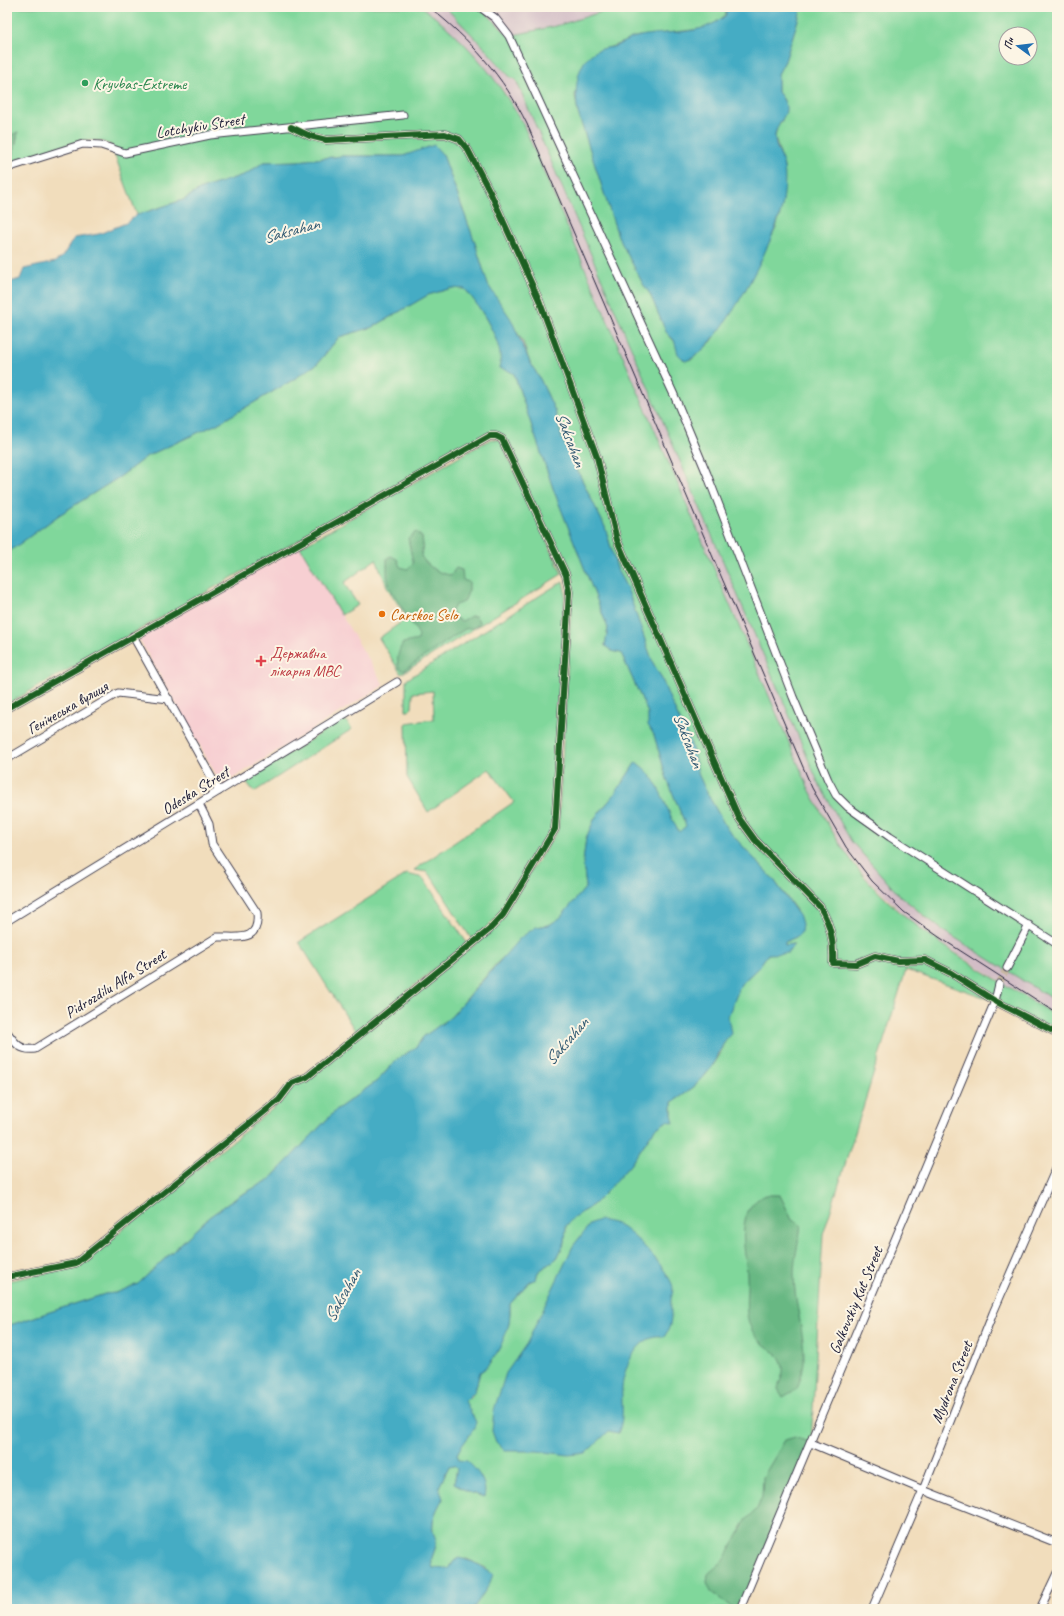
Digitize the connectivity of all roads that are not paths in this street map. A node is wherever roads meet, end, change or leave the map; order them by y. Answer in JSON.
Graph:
{"nodes":[{"id":1,"x":480,"y":7,"type":"edge"},
{"id":2,"x":403,"y":115,"type":"dead end"},
{"id":3,"x":291,"y":127,"type":"junction"},
{"id":4,"x":7,"y":168,"type":"edge"},
{"id":5,"x":133,"y":636,"type":"junction"},
{"id":6,"x":397,"y":682,"type":"dead end"},
{"id":7,"x":169,"y":699,"type":"junction"},
{"id":8,"x":7,"y":708,"type":"edge"},
{"id":9,"x":7,"y":759,"type":"edge"},
{"id":10,"x":219,"y":792,"type":"junction"},
{"id":11,"x":199,"y":804,"type":"junction"},
{"id":12,"x":7,"y":921,"type":"edge"},
{"id":13,"x":1029,"y":925,"type":"junction"},
{"id":14,"x":1057,"y":944,"type":"edge"},
{"id":15,"x":1007,"y":968,"type":"tunnel mouth"},
{"id":16,"x":999,"y":984,"type":"tunnel mouth"},
{"id":17,"x":995,"y":1001,"type":"junction"},
{"id":18,"x":7,"y":1032,"type":"edge"},
{"id":19,"x":1057,"y":1033,"type":"edge"},
{"id":20,"x":1057,"y":1166,"type":"edge"},
{"id":21,"x":7,"y":1277,"type":"edge"},
{"id":22,"x":811,"y":1443,"type":"junction"},
{"id":23,"x":923,"y":1490,"type":"junction"},
{"id":24,"x":1057,"y":1543,"type":"edge"},
{"id":25,"x":1057,"y":1573,"type":"edge"},
{"id":26,"x":740,"y":1609,"type":"edge"},
{"id":27,"x":872,"y":1609,"type":"edge"},
{"id":28,"x":1040,"y":1609,"type":"edge"}],
"edges":[{"from":1,"to":13,"type":"street"},
{"from":2,"to":3,"type":"street","name":"Lotchykiv Street"},
{"from":3,"to":4,"type":"street","name":"Lotchykiv Street"},
{"from":3,"to":17,"type":"street"},
{"from":5,"to":7,"type":"street"},
{"from":5,"to":8,"type":"street"},
{"from":5,"to":21,"type":"street"},
{"from":6,"to":10,"type":"street","name":"Odeska Street"},
{"from":7,"to":9,"type":"street","name":"Генічеська вулиця"},
{"from":7,"to":10,"type":"street"},
{"from":10,"to":11,"type":"street","name":"Odeska Street"},
{"from":11,"to":12,"type":"street","name":"Odeska Street"},
{"from":11,"to":18,"type":"street","name":"Pidrozdilu Alfa Street"},
{"from":13,"to":14,"type":"street"},
{"from":13,"to":15,"type":"street"},
{"from":16,"to":17,"type":"street","name":"Galkovskiy Kut Street"},
{"from":17,"to":19,"type":"street"},
{"from":17,"to":22,"type":"street","name":"Galkovskiy Kut Street"},
{"from":20,"to":23,"type":"street","name":"Mydrona Street"},
{"from":22,"to":23,"type":"street"},
{"from":22,"to":26,"type":"street","name":"Galkovskiy Kut Street"},
{"from":23,"to":24,"type":"street"},
{"from":23,"to":27,"type":"street","name":"Mydrona Street"},
{"from":25,"to":28,"type":"street"}]}
